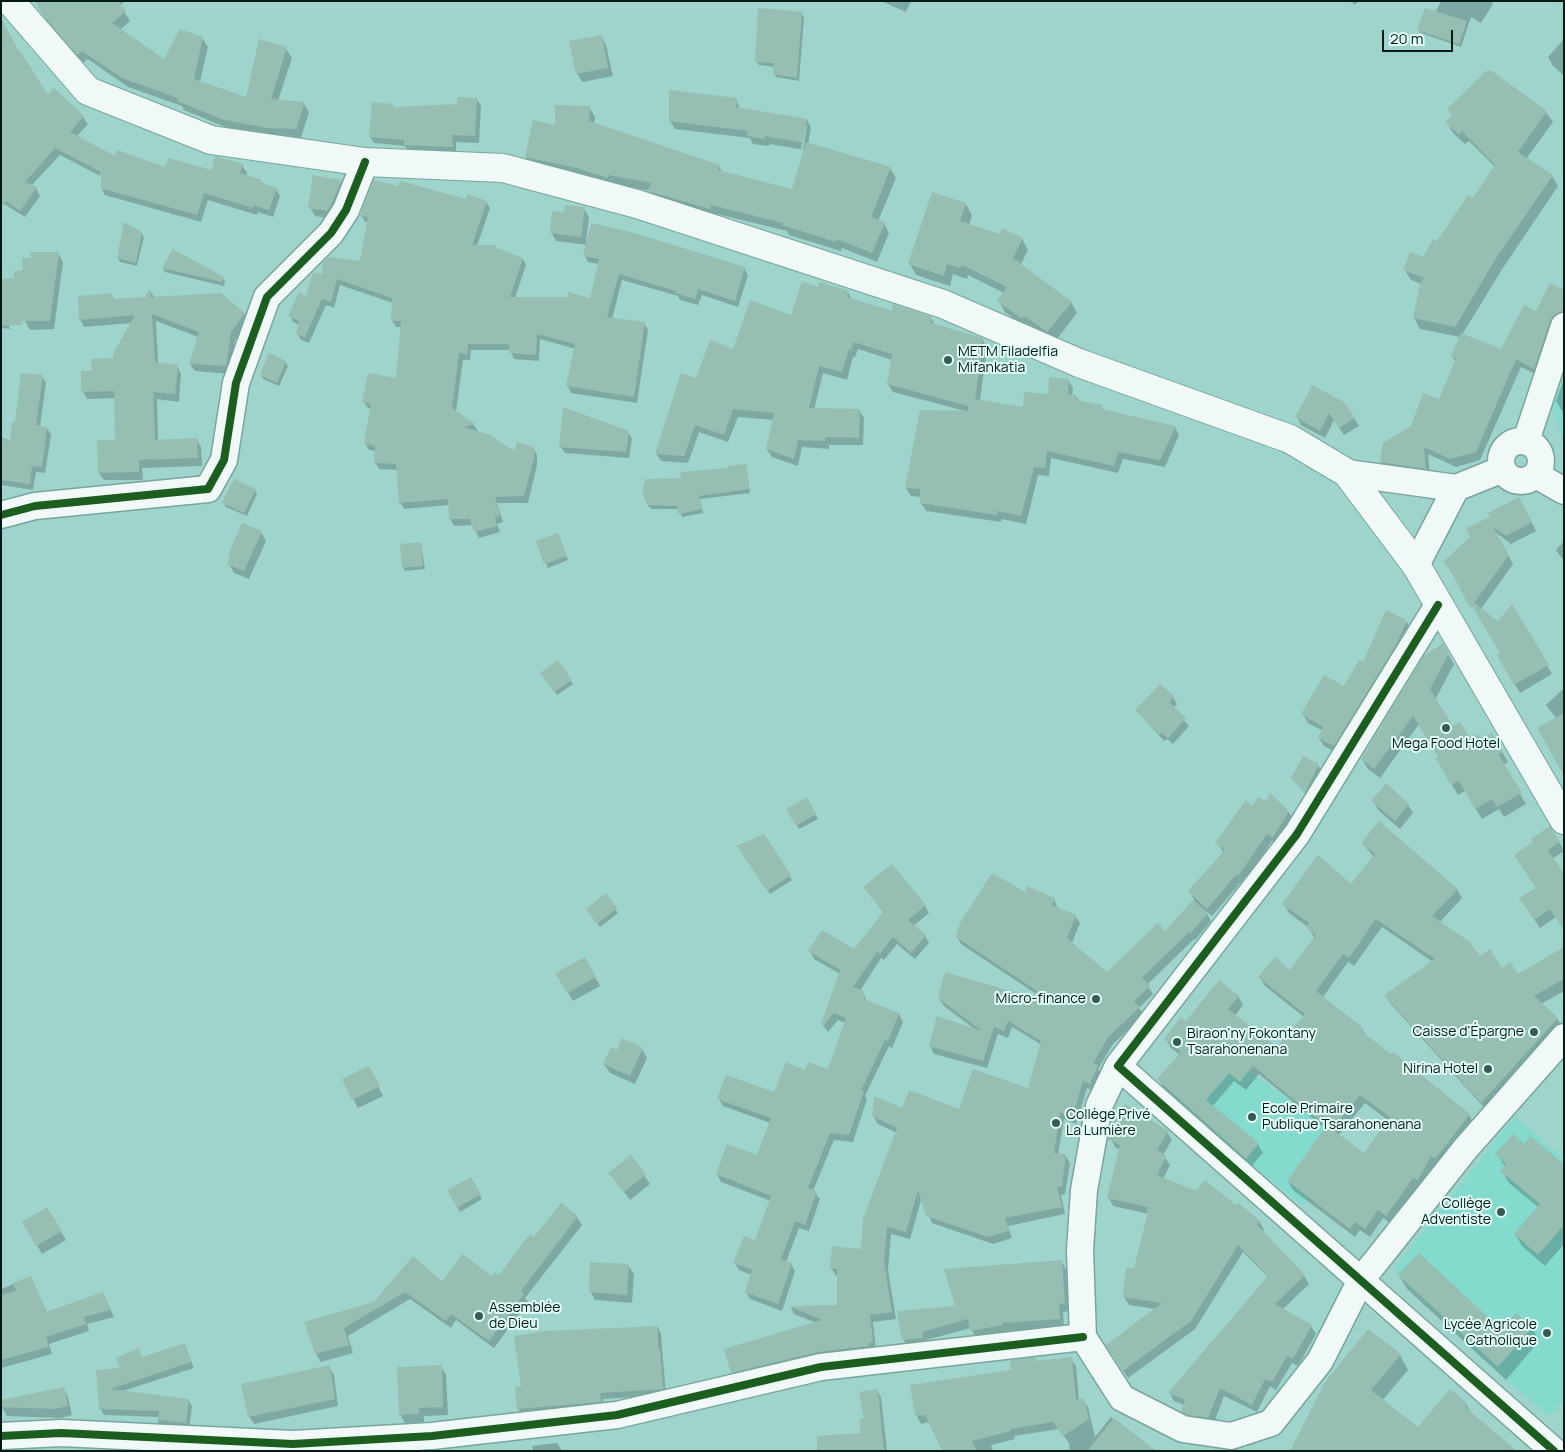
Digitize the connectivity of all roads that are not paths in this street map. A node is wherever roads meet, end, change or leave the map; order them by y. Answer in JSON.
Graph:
{"nodes":[{"id":1,"x":10,"y":1,"type":"edge"},
{"id":2,"x":364,"y":162,"type":"junction"},
{"id":3,"x":1564,"y":326,"type":"edge"},
{"id":4,"x":1526,"y":441,"type":"junction"},
{"id":5,"x":1503,"y":469,"type":"junction"},
{"id":6,"x":1347,"y":473,"type":"junction"},
{"id":7,"x":1536,"y":475,"type":"junction"},
{"id":8,"x":1456,"y":488,"type":"junction"},
{"id":9,"x":1564,"y":491,"type":"edge"},
{"id":10,"x":1,"y":515,"type":"edge"},
{"id":11,"x":1416,"y":565,"type":"junction"},
{"id":12,"x":1438,"y":605,"type":"junction"},
{"id":13,"x":1564,"y":820,"type":"edge"},
{"id":14,"x":1564,"y":1037,"type":"edge"},
{"id":15,"x":1118,"y":1066,"type":"junction"},
{"id":16,"x":1361,"y":1280,"type":"junction"},
{"id":17,"x":1083,"y":1336,"type":"junction"},
{"id":18,"x":1,"y":1436,"type":"edge"},
{"id":19,"x":1554,"y":1451,"type":"edge"}],
"edges":[{"from":1,"to":2,"type":"main road"},
{"from":2,"to":6,"type":"main road"},
{"from":2,"to":10,"type":"street"},
{"from":3,"to":4,"type":"street"},
{"from":4,"to":5,"type":"street"},
{"from":4,"to":7,"type":"street"},
{"from":5,"to":7,"type":"street"},
{"from":5,"to":8,"type":"street"},
{"from":6,"to":8,"type":"street"},
{"from":6,"to":11,"type":"main road"},
{"from":7,"to":9,"type":"street"},
{"from":8,"to":11,"type":"street"},
{"from":11,"to":12,"type":"main road"},
{"from":12,"to":13,"type":"main road"},
{"from":12,"to":15,"type":"street"},
{"from":14,"to":16,"type":"street"},
{"from":15,"to":16,"type":"street"},
{"from":15,"to":17,"type":"street"},
{"from":16,"to":17,"type":"street"},
{"from":16,"to":19,"type":"street"},
{"from":17,"to":18,"type":"street"}]}
